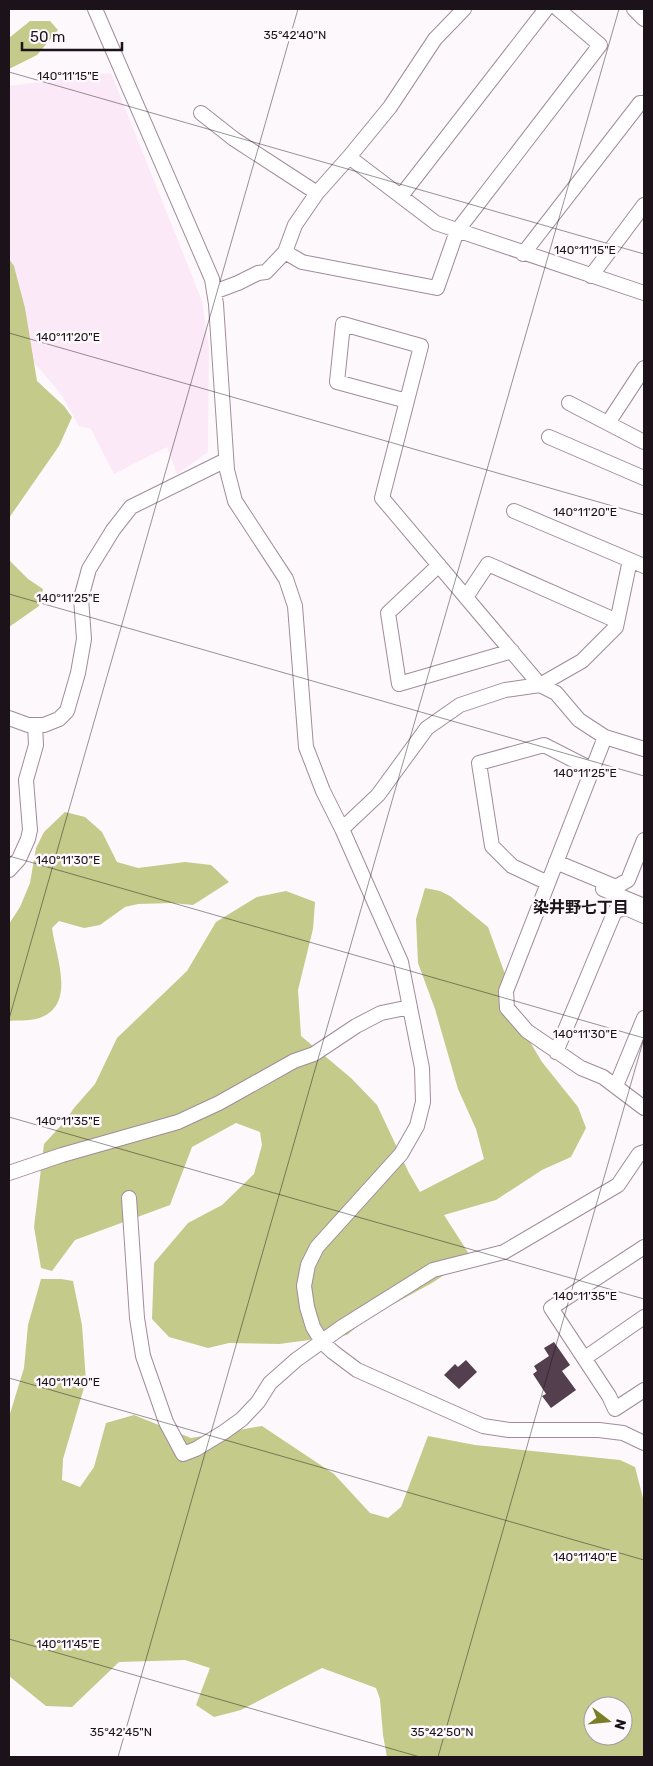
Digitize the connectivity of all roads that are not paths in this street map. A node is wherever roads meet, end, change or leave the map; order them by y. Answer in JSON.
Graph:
{"nodes":[{"id":1,"x":95,"y":9,"type":"edge"},
{"id":2,"x":464,"y":9,"type":"edge"},
{"id":3,"x":546,"y":9,"type":"edge"},
{"id":4,"x":558,"y":9,"type":"edge"},
{"id":5,"x":634,"y":9,"type":"edge"},
{"id":6,"x":644,"y":19,"type":"edge"},
{"id":7,"x":644,"y":103,"type":"edge"},
{"id":8,"x":200,"y":113,"type":"dead end"},
{"id":9,"x":349,"y":157,"type":"junction"},
{"id":10,"x":317,"y":193,"type":"junction"},
{"id":11,"x":401,"y":196,"type":"junction"},
{"id":12,"x":644,"y":205,"type":"edge"},
{"id":13,"x":457,"y":231,"type":"junction"},
{"id":14,"x":285,"y":252,"type":"junction"},
{"id":15,"x":524,"y":254,"type":"junction"},
{"id":16,"x":591,"y":276,"type":"junction"},
{"id":17,"x":214,"y":292,"type":"junction"},
{"id":18,"x":644,"y":293,"type":"edge"},
{"id":19,"x":644,"y":368,"type":"edge"},
{"id":20,"x":407,"y":401,"type":"junction"},
{"id":21,"x":569,"y":403,"type":"dead end"},
{"id":22,"x":608,"y":423,"type":"junction"},
{"id":23,"x":550,"y":437,"type":"dead end"},
{"id":24,"x":644,"y":442,"type":"edge"},
{"id":25,"x":226,"y":460,"type":"junction"},
{"id":26,"x":644,"y":478,"type":"edge"},
{"id":27,"x":514,"y":512,"type":"dead end"},
{"id":28,"x":630,"y":560,"type":"junction"},
{"id":29,"x":439,"y":565,"type":"junction"},
{"id":30,"x":644,"y":566,"type":"edge"},
{"id":31,"x":466,"y":598,"type":"junction"},
{"id":32,"x":617,"y":621,"type":"junction"},
{"id":33,"x":512,"y":651,"type":"junction"},
{"id":34,"x":540,"y":685,"type":"junction"},
{"id":35,"x":9,"y":718,"type":"edge"},
{"id":36,"x":35,"y":725,"type":"junction"},
{"id":37,"x":605,"y":737,"type":"junction"},
{"id":38,"x":644,"y":748,"type":"edge"},
{"id":39,"x":593,"y":770,"type":"junction"},
{"id":40,"x":342,"y":829,"type":"junction"},
{"id":41,"x":644,"y":840,"type":"edge"},
{"id":42,"x":555,"y":865,"type":"junction"},
{"id":43,"x":9,"y":870,"type":"edge"},
{"id":44,"x":548,"y":883,"type":"junction"},
{"id":45,"x":644,"y":906,"type":"edge"},
{"id":46,"x":644,"y":916,"type":"edge"},
{"id":47,"x":410,"y":1007,"type":"junction"},
{"id":48,"x":644,"y":1018,"type":"edge"},
{"id":49,"x":556,"y":1052,"type":"junction"},
{"id":50,"x":616,"y":1086,"type":"junction"},
{"id":51,"x":644,"y":1108,"type":"edge"},
{"id":52,"x":644,"y":1152,"type":"edge"},
{"id":53,"x":9,"y":1173,"type":"edge"},
{"id":54,"x":129,"y":1198,"type":"dead end"},
{"id":55,"x":644,"y":1247,"type":"edge"},
{"id":56,"x":644,"y":1318,"type":"edge"},
{"id":57,"x":322,"y":1342,"type":"junction"},
{"id":58,"x":584,"y":1358,"type":"junction"},
{"id":59,"x":644,"y":1390,"type":"edge"},
{"id":60,"x":644,"y":1443,"type":"edge"}],
"edges":[{"from":1,"to":17,"type":"street"},
{"from":2,"to":9,"type":"street"},
{"from":3,"to":11,"type":"street"},
{"from":4,"to":13,"type":"street"},
{"from":5,"to":6,"type":"street"},
{"from":7,"to":15,"type":"street"},
{"from":8,"to":10,"type":"street"},
{"from":9,"to":10,"type":"street"},
{"from":9,"to":11,"type":"street"},
{"from":10,"to":14,"type":"street"},
{"from":11,"to":13,"type":"street"},
{"from":12,"to":16,"type":"street"},
{"from":13,"to":14,"type":"street"},
{"from":13,"to":15,"type":"street"},
{"from":14,"to":17,"type":"street"},
{"from":15,"to":16,"type":"street"},
{"from":16,"to":18,"type":"street"},
{"from":17,"to":25,"type":"street"},
{"from":19,"to":22,"type":"street"},
{"from":20,"to":20,"type":"street"},
{"from":20,"to":29,"type":"street"},
{"from":21,"to":22,"type":"street"},
{"from":22,"to":24,"type":"street"},
{"from":23,"to":26,"type":"street"},
{"from":25,"to":36,"type":"street"},
{"from":25,"to":40,"type":"street"},
{"from":27,"to":28,"type":"street"},
{"from":28,"to":30,"type":"street"},
{"from":28,"to":32,"type":"street"},
{"from":29,"to":31,"type":"street"},
{"from":29,"to":33,"type":"street"},
{"from":31,"to":32,"type":"street"},
{"from":31,"to":33,"type":"street"},
{"from":32,"to":34,"type":"street"},
{"from":33,"to":34,"type":"street"},
{"from":34,"to":37,"type":"street"},
{"from":34,"to":40,"type":"street"},
{"from":35,"to":36,"type":"street"},
{"from":36,"to":43,"type":"street"},
{"from":37,"to":38,"type":"street"},
{"from":37,"to":39,"type":"street"},
{"from":39,"to":42,"type":"street"},
{"from":39,"to":44,"type":"street"},
{"from":40,"to":47,"type":"street"},
{"from":41,"to":42,"type":"street"},
{"from":42,"to":44,"type":"street"},
{"from":42,"to":45,"type":"street"},
{"from":44,"to":49,"type":"street"},
{"from":46,"to":49,"type":"street"},
{"from":47,"to":53,"type":"street"},
{"from":47,"to":57,"type":"street"},
{"from":48,"to":50,"type":"street"},
{"from":49,"to":50,"type":"street"},
{"from":50,"to":51,"type":"street"},
{"from":52,"to":57,"type":"street"},
{"from":54,"to":57,"type":"street"},
{"from":55,"to":58,"type":"street"},
{"from":56,"to":58,"type":"street"},
{"from":57,"to":60,"type":"street"},
{"from":58,"to":59,"type":"street"}]}
